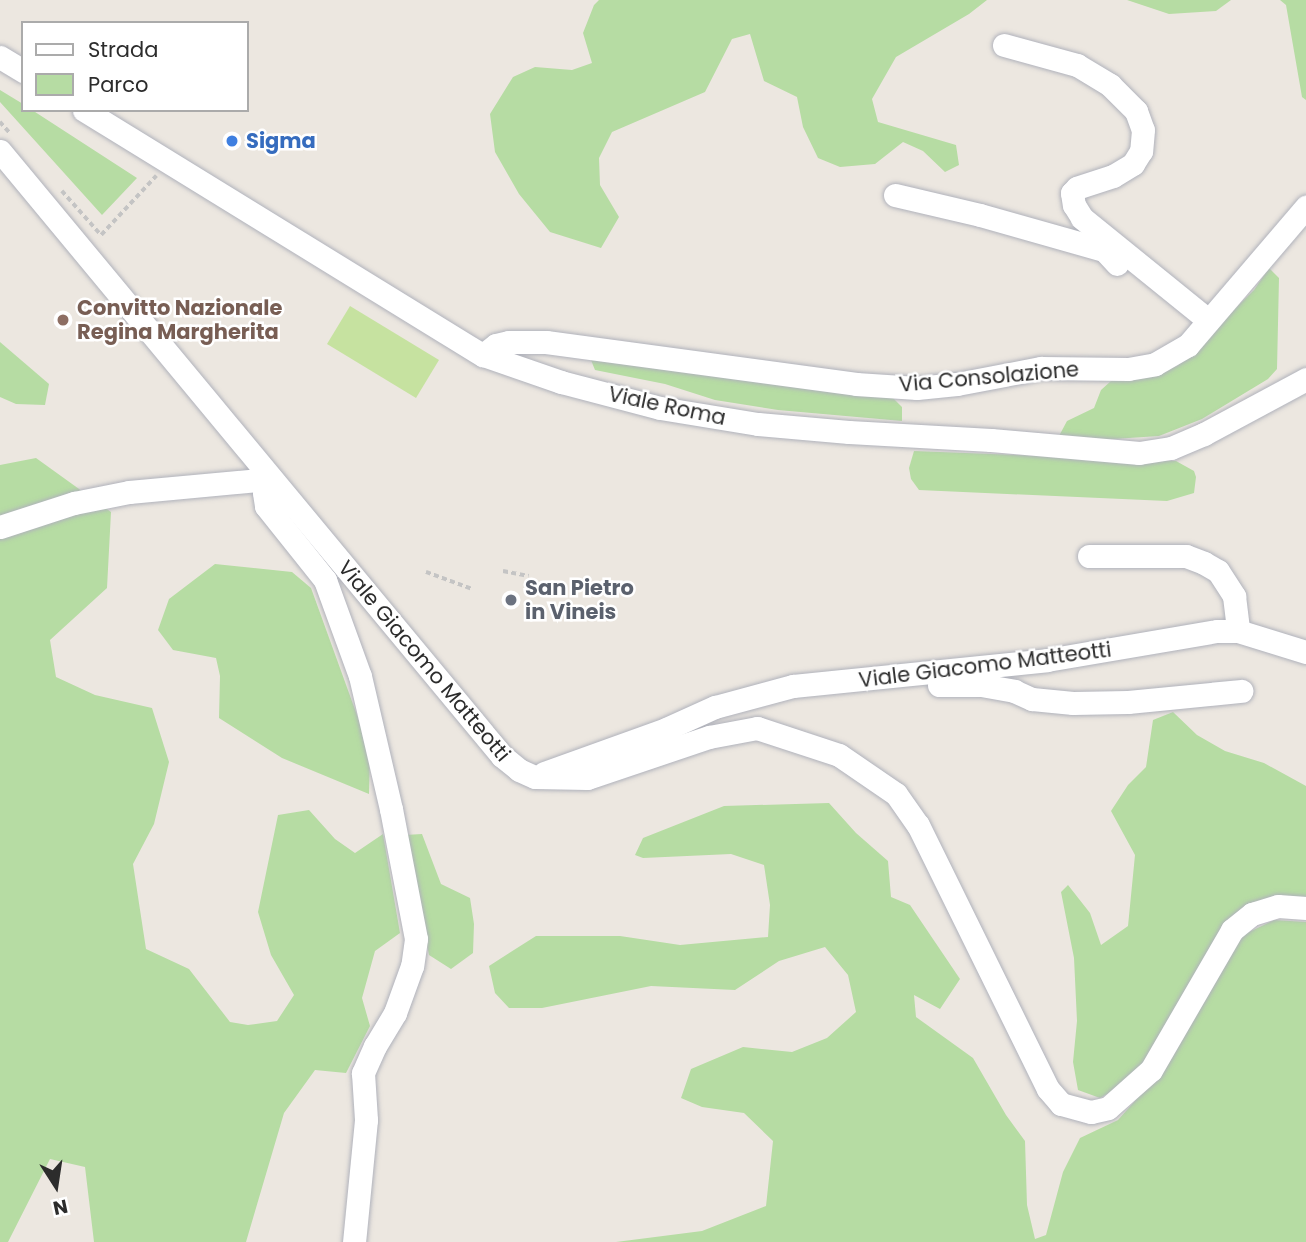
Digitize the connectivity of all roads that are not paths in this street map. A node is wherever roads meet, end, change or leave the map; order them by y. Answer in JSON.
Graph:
{"nodes":[{"id":1,"x":1004,"y":45,"type":"dead end"},
{"id":2,"x":0,"y":57,"type":"edge"},
{"id":3,"x":21,"y":70,"type":"edge"},
{"id":4,"x":87,"y":112,"type":"edge"},
{"id":5,"x":0,"y":151,"type":"edge"},
{"id":6,"x":895,"y":195,"type":"dead end"},
{"id":7,"x":1306,"y":207,"type":"edge"},
{"id":8,"x":1135,"y":261,"type":"junction"},
{"id":9,"x":1208,"y":320,"type":"junction"},
{"id":10,"x":483,"y":355,"type":"junction"},
{"id":11,"x":1306,"y":379,"type":"edge"},
{"id":12,"x":270,"y":479,"type":"junction"},
{"id":13,"x":0,"y":527,"type":"edge"},
{"id":14,"x":1089,"y":555,"type":"dead end"},
{"id":15,"x":1238,"y":631,"type":"junction"},
{"id":16,"x":1306,"y":652,"type":"edge"},
{"id":17,"x":910,"y":676,"type":"junction"},
{"id":18,"x":1241,"y":691,"type":"dead end"},
{"id":19,"x":535,"y":776,"type":"junction"},
{"id":20,"x":1306,"y":908,"type":"edge"},
{"id":21,"x":354,"y":1242,"type":"edge"}],
"edges":[{"from":1,"to":8,"type":"street"},
{"from":2,"to":3,"type":"street"},
{"from":4,"to":10,"type":"street","name":"Viale Roma"},
{"from":5,"to":12,"type":"street","name":"Viale Giacomo Matteotti"},
{"from":6,"to":8,"type":"street"},
{"from":7,"to":9,"type":"street","name":"Via Consolazione"},
{"from":8,"to":9,"type":"street"},
{"from":9,"to":10,"type":"street","name":"Via Consolazione"},
{"from":10,"to":11,"type":"street","name":"Viale Roma"},
{"from":12,"to":13,"type":"street"},
{"from":12,"to":19,"type":"street","name":"Viale Giacomo Matteotti"},
{"from":12,"to":21,"type":"street"},
{"from":14,"to":15,"type":"street"},
{"from":15,"to":16,"type":"street","name":"Viale Giacomo Matteotti"},
{"from":15,"to":17,"type":"street","name":"Viale Giacomo Matteotti"},
{"from":17,"to":18,"type":"street"},
{"from":17,"to":19,"type":"street","name":"Viale Giacomo Matteotti"},
{"from":19,"to":20,"type":"street"}]}
